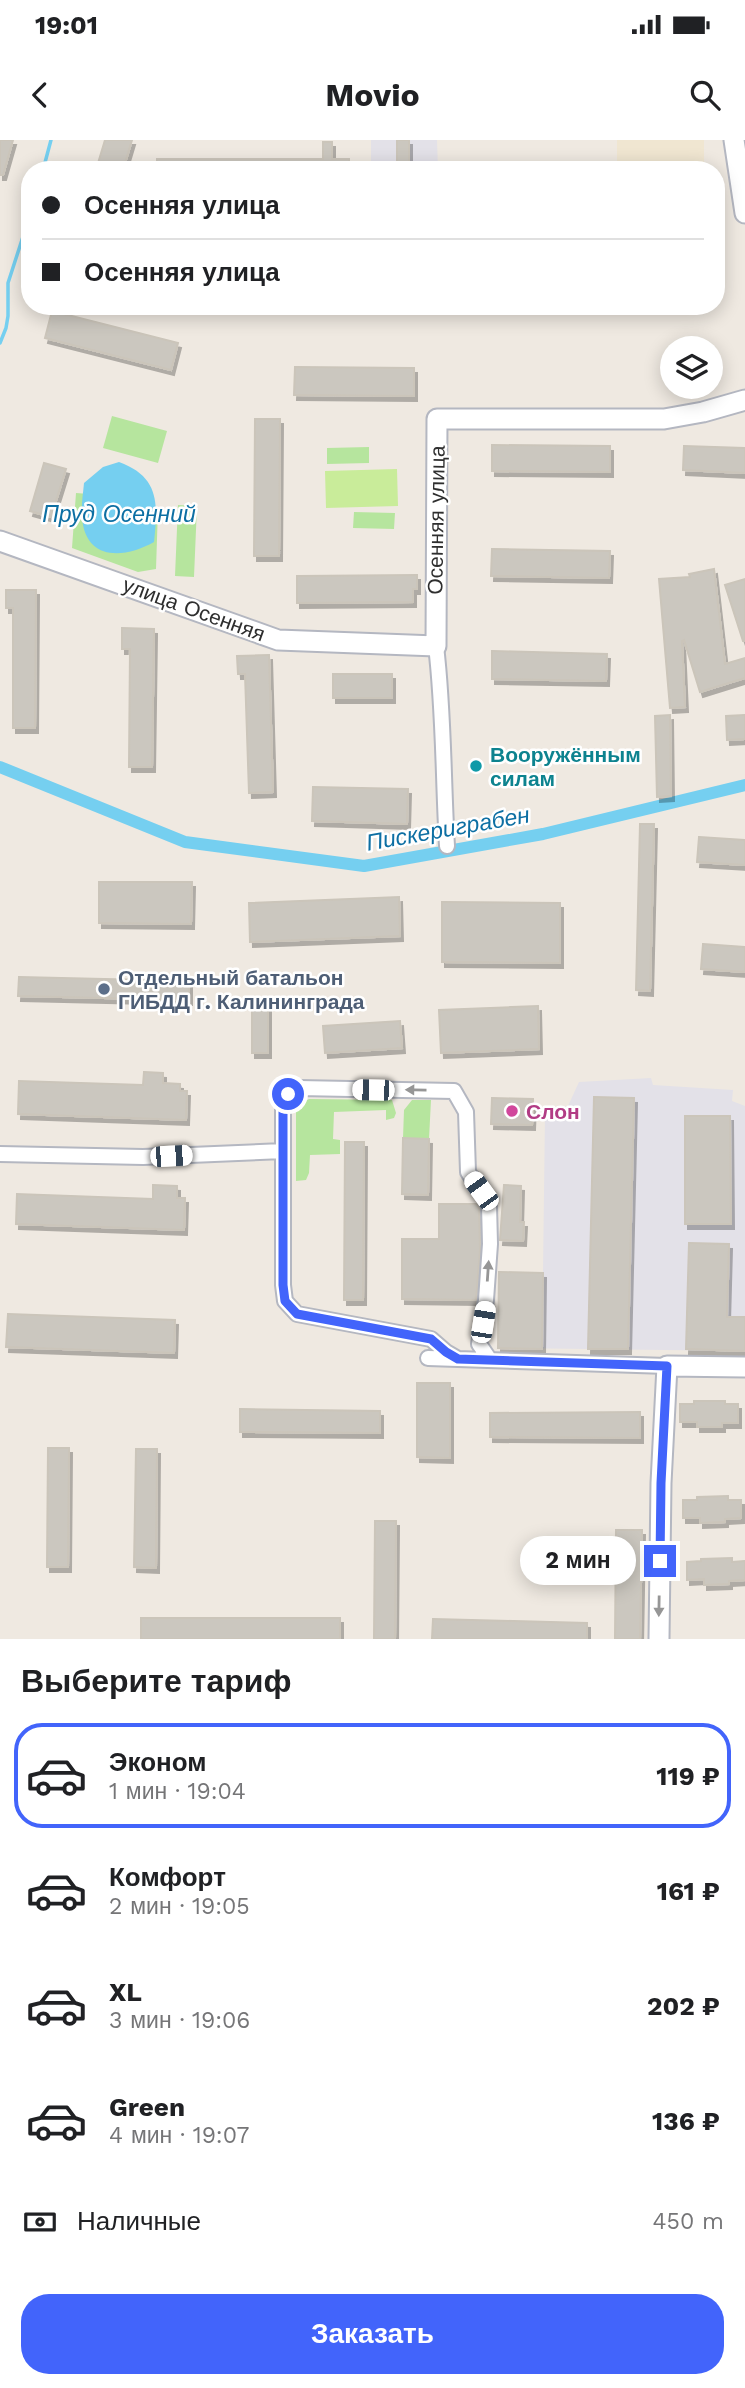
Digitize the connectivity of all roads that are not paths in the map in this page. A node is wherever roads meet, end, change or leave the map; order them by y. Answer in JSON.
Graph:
{"nodes":[{"id":1,"x":734,"y":140,"type":"edge"},
{"id":2,"x":745,"y":213,"type":"edge"},
{"id":3,"x":745,"y":400,"type":"edge"},
{"id":4,"x":0,"y":541,"type":"edge"},
{"id":5,"x":436,"y":646,"type":"junction"},
{"id":6,"x":447,"y":846,"type":"dead end"},
{"id":7,"x":283,"y":1150,"type":"junction"},
{"id":8,"x":0,"y":1154,"type":"edge"},
{"id":9,"x":428,"y":1358,"type":"dead end"},
{"id":10,"x":458,"y":1359,"type":"junction"},
{"id":11,"x":490,"y":1360,"type":"junction"},
{"id":12,"x":667,"y":1366,"type":"junction"},
{"id":13,"x":745,"y":1367,"type":"edge"},
{"id":14,"x":659,"y":1639,"type":"edge"}],
"edges":[{"from":1,"to":2,"type":"street"},
{"from":3,"to":5,"type":"street","name":"Осенняя улица"},
{"from":4,"to":5,"type":"street","name":"улица Осенняя"},
{"from":5,"to":6,"type":"street","name":"Осенняя улица"},
{"from":7,"to":8,"type":"street"},
{"from":7,"to":10,"type":"street"},
{"from":11,"to":7,"type":"street","one_way":true},
{"from":9,"to":10,"type":"street"},
{"from":10,"to":11,"type":"street"},
{"from":11,"to":12,"type":"street"},
{"from":12,"to":13,"type":"street"},
{"from":12,"to":14,"type":"street","one_way":true}]}
